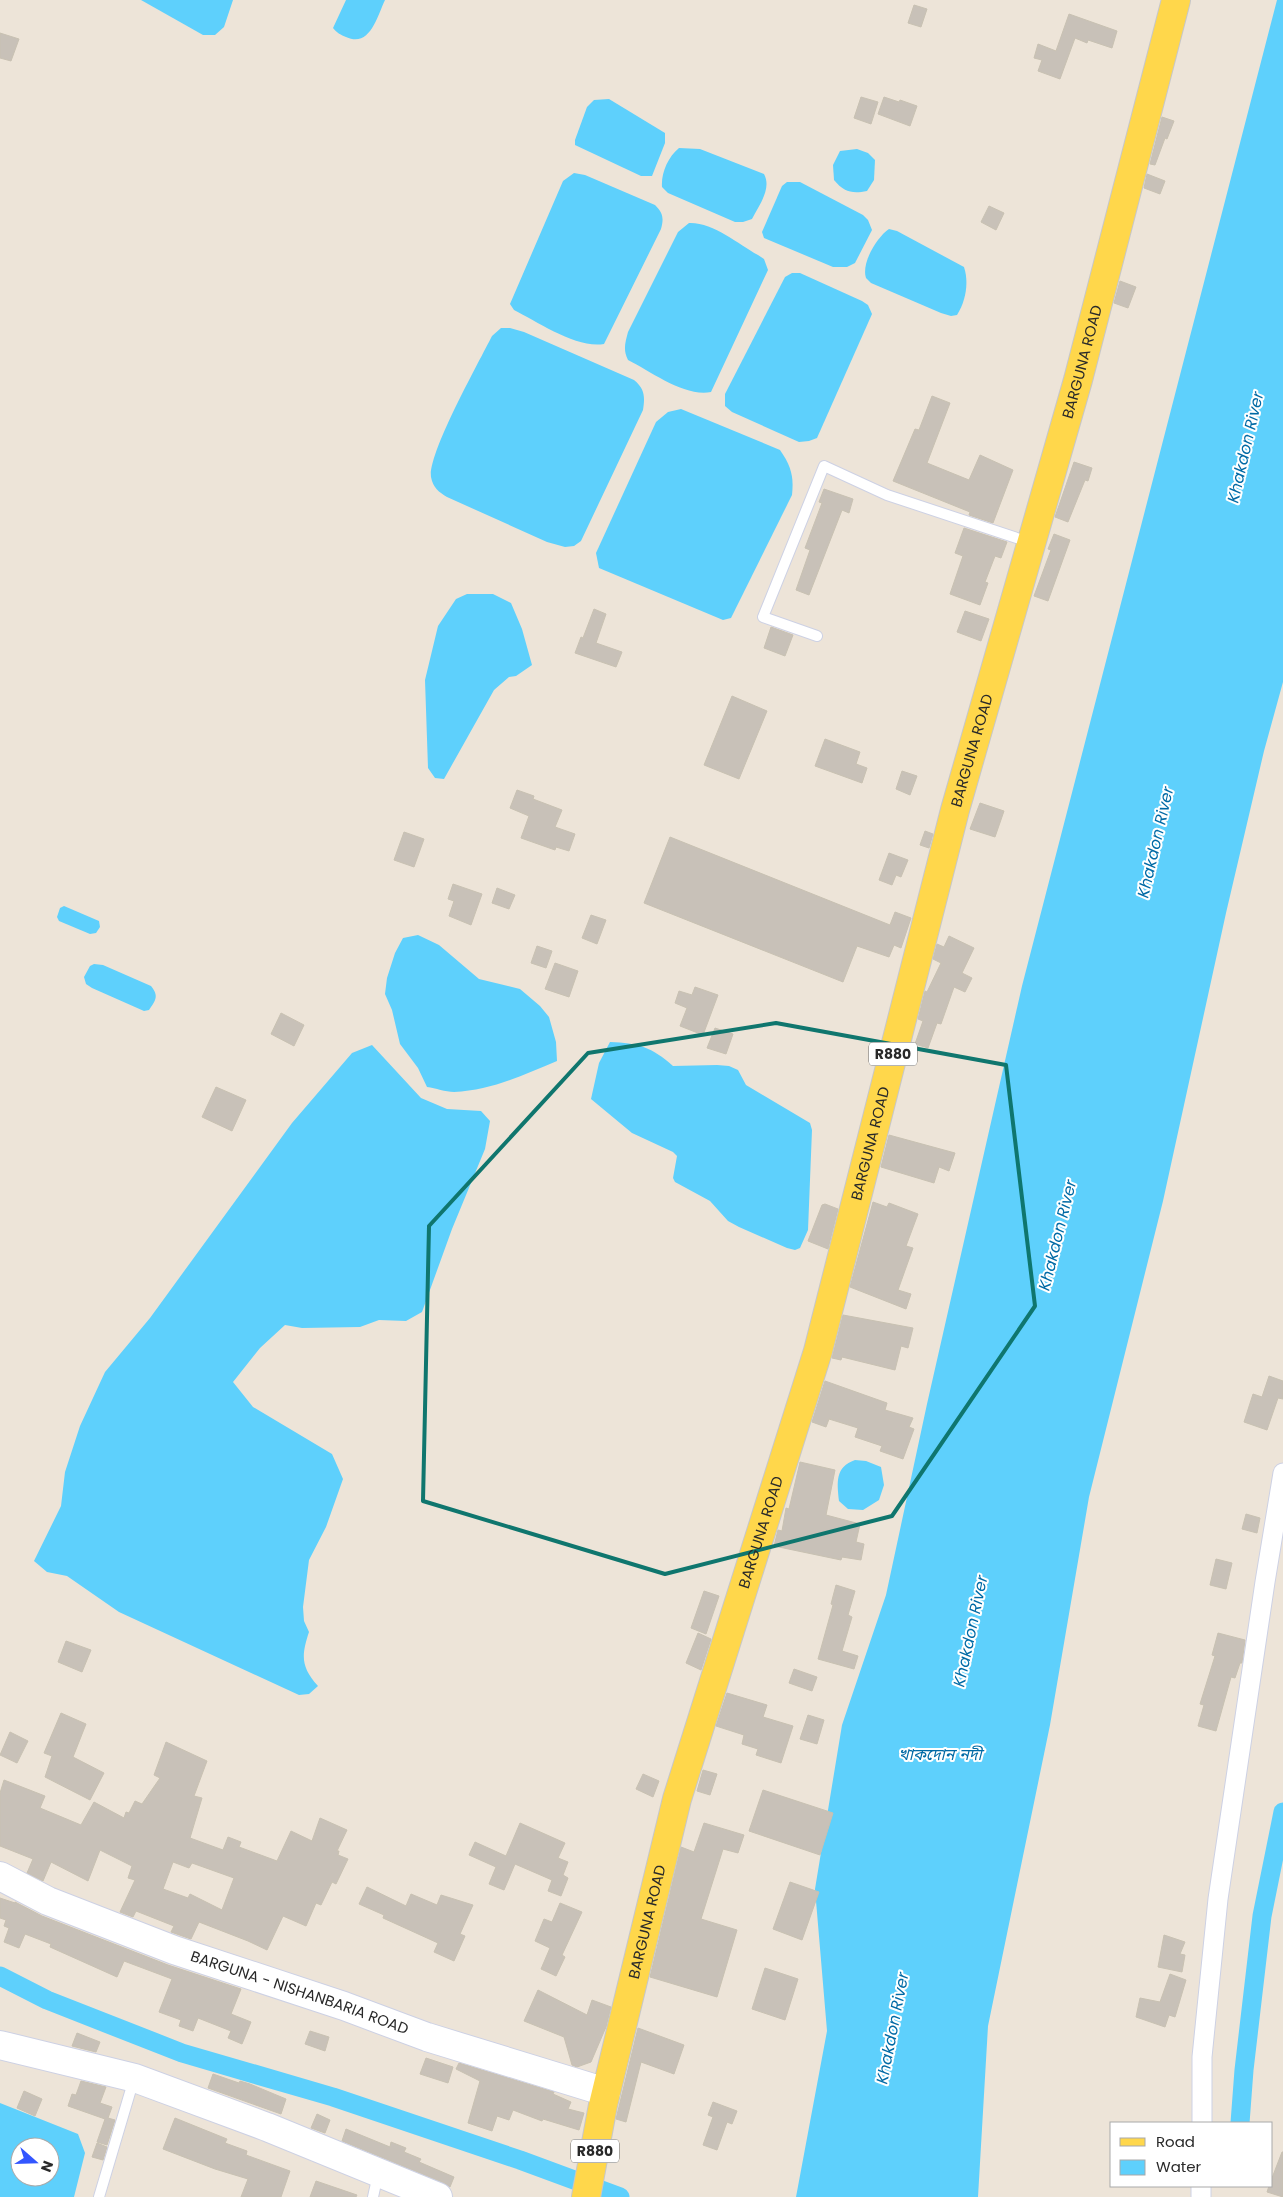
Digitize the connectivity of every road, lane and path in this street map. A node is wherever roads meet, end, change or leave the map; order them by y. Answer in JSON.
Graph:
{"nodes":[{"id":1,"x":1176,"y":0,"type":"edge"},
{"id":2,"x":1031,"y":543,"type":"junction"},
{"id":3,"x":817,"y":636,"type":"dead end"},
{"id":4,"x":1283,"y":1473,"type":"edge"},
{"id":5,"x":0,"y":1876,"type":"edge"},
{"id":6,"x":0,"y":2046,"type":"edge"},
{"id":7,"x":135,"y":2078,"type":"junction"},
{"id":8,"x":605,"y":2099,"type":"junction"},
{"id":9,"x":1202,"y":2122,"type":"edge"},
{"id":10,"x":376,"y":2185,"type":"edge"},
{"id":11,"x":99,"y":2197,"type":"edge"},
{"id":12,"x":438,"y":2197,"type":"edge"},
{"id":13,"x":586,"y":2197,"type":"edge"}],
"edges":[{"from":1,"to":2,"type":"main road","name":"BARGUNA ROAD","number":"R880"},
{"from":2,"to":3,"type":"lane"},
{"from":2,"to":8,"type":"main road","name":"BARGUNA ROAD","number":"R880"},
{"from":4,"to":9,"type":"street"},
{"from":5,"to":8,"type":"street","name":"BARGUNA - NISHANBARIA ROAD"},
{"from":6,"to":7,"type":"street"},
{"from":7,"to":10,"type":"street"},
{"from":7,"to":11,"type":"lane"},
{"from":8,"to":13,"type":"main road","name":"BARGUNA ROAD","number":"R880"},
{"from":10,"to":12,"type":"street"}]}
